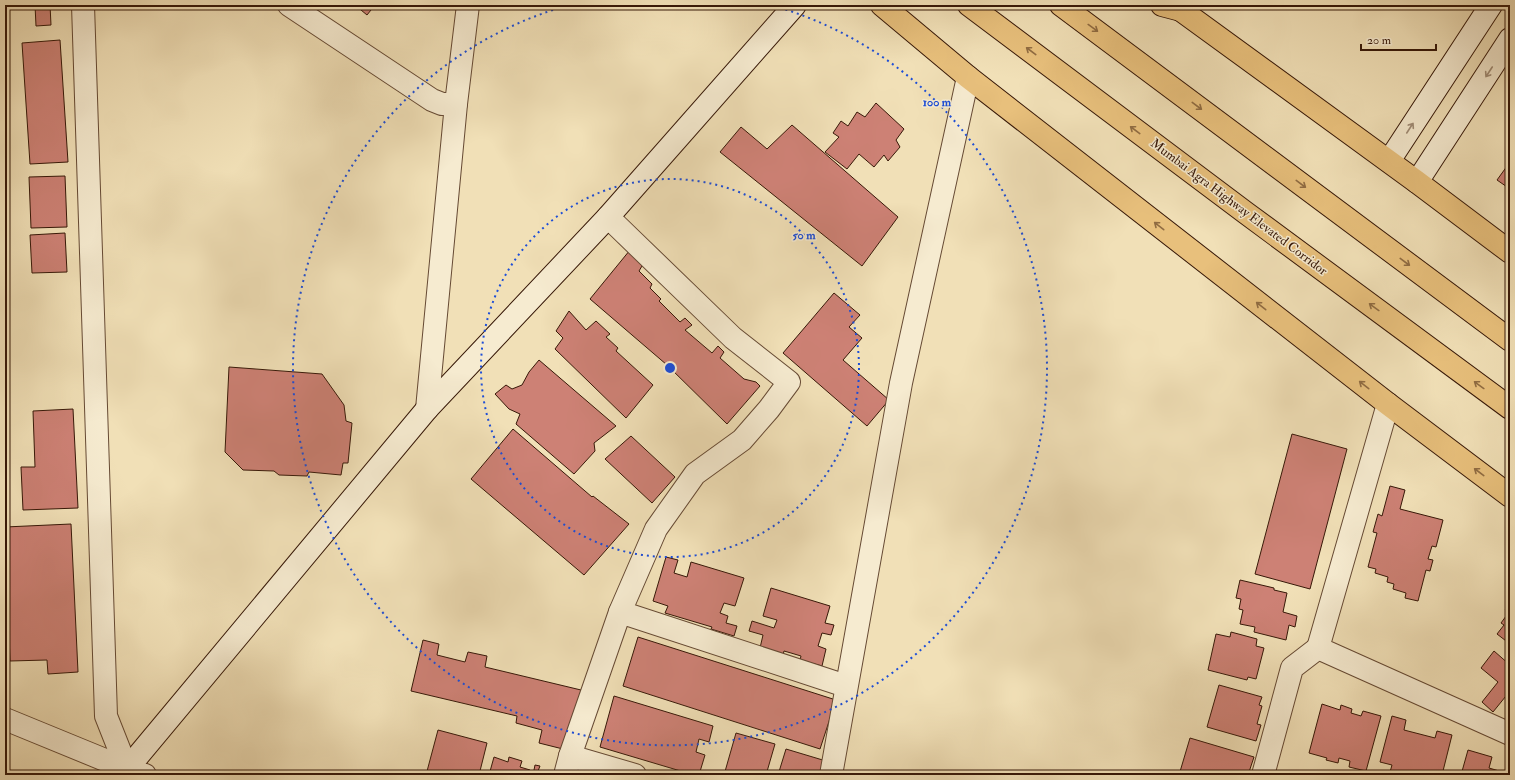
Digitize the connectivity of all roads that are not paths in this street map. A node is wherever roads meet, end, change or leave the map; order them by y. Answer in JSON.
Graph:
{"nodes":[{"id":1,"x":83,"y":5,"type":"edge"},
{"id":2,"x":289,"y":5,"type":"edge"},
{"id":3,"x":468,"y":5,"type":"edge"},
{"id":4,"x":794,"y":5,"type":"edge"},
{"id":5,"x":882,"y":5,"type":"edge"},
{"id":6,"x":969,"y":5,"type":"edge"},
{"id":7,"x":1061,"y":5,"type":"edge"},
{"id":8,"x":1491,"y":5,"type":"edge"},
{"id":9,"x":1173,"y":7,"type":"edge"},
{"id":10,"x":1510,"y":39,"type":"edge"},
{"id":11,"x":968,"y":77,"type":"junction"},
{"id":12,"x":456,"y":104,"type":"junction"},
{"id":13,"x":1389,"y":161,"type":"junction"},
{"id":14,"x":1417,"y":182,"type":"junction"},
{"id":15,"x":608,"y":217,"type":"junction"},
{"id":16,"x":1510,"y":252,"type":"edge"},
{"id":17,"x":1510,"y":340,"type":"edge"},
{"id":18,"x":1388,"y":404,"type":"junction"},
{"id":19,"x":1510,"y":408,"type":"edge"},
{"id":20,"x":427,"y":409,"type":"junction"},
{"id":21,"x":1510,"y":496,"type":"edge"},
{"id":22,"x":620,"y":612,"type":"junction"},
{"id":23,"x":1318,"y":648,"type":"junction"},
{"id":24,"x":846,"y":686,"type":"junction"},
{"id":25,"x":5,"y":719,"type":"edge"},
{"id":26,"x":1510,"y":734,"type":"edge"},
{"id":27,"x":568,"y":766,"type":"edge"},
{"id":28,"x":132,"y":773,"type":"edge"},
{"id":29,"x":635,"y":775,"type":"edge"},
{"id":30,"x":831,"y":775,"type":"edge"},
{"id":31,"x":1263,"y":775,"type":"edge"}],
"edges":[{"from":1,"to":28,"type":"street"},
{"from":2,"to":12,"type":"street"},
{"from":3,"to":12,"type":"street"},
{"from":4,"to":15,"type":"street"},
{"from":5,"to":11,"type":"main road"},
{"from":19,"to":6,"type":"main road","name":"Mumbai Agra Highway Elevated Corridor","one_way":true},
{"from":7,"to":17,"type":"main road","one_way":true},
{"from":13,"to":8,"type":"street","one_way":true},
{"from":9,"to":13,"type":"main road"},
{"from":10,"to":14,"type":"street","one_way":true},
{"from":18,"to":11,"type":"main road","one_way":true},
{"from":11,"to":24,"type":"street"},
{"from":12,"to":20,"type":"street"},
{"from":13,"to":14,"type":"main road"},
{"from":14,"to":16,"type":"main road"},
{"from":15,"to":20,"type":"street"},
{"from":15,"to":22,"type":"street"},
{"from":21,"to":18,"type":"main road","one_way":true},
{"from":18,"to":23,"type":"street"},
{"from":20,"to":28,"type":"street"},
{"from":22,"to":24,"type":"street"},
{"from":22,"to":27,"type":"street"},
{"from":23,"to":26,"type":"street"},
{"from":23,"to":31,"type":"street"},
{"from":24,"to":30,"type":"street"},
{"from":25,"to":28,"type":"street"},
{"from":27,"to":29,"type":"street"}]}
